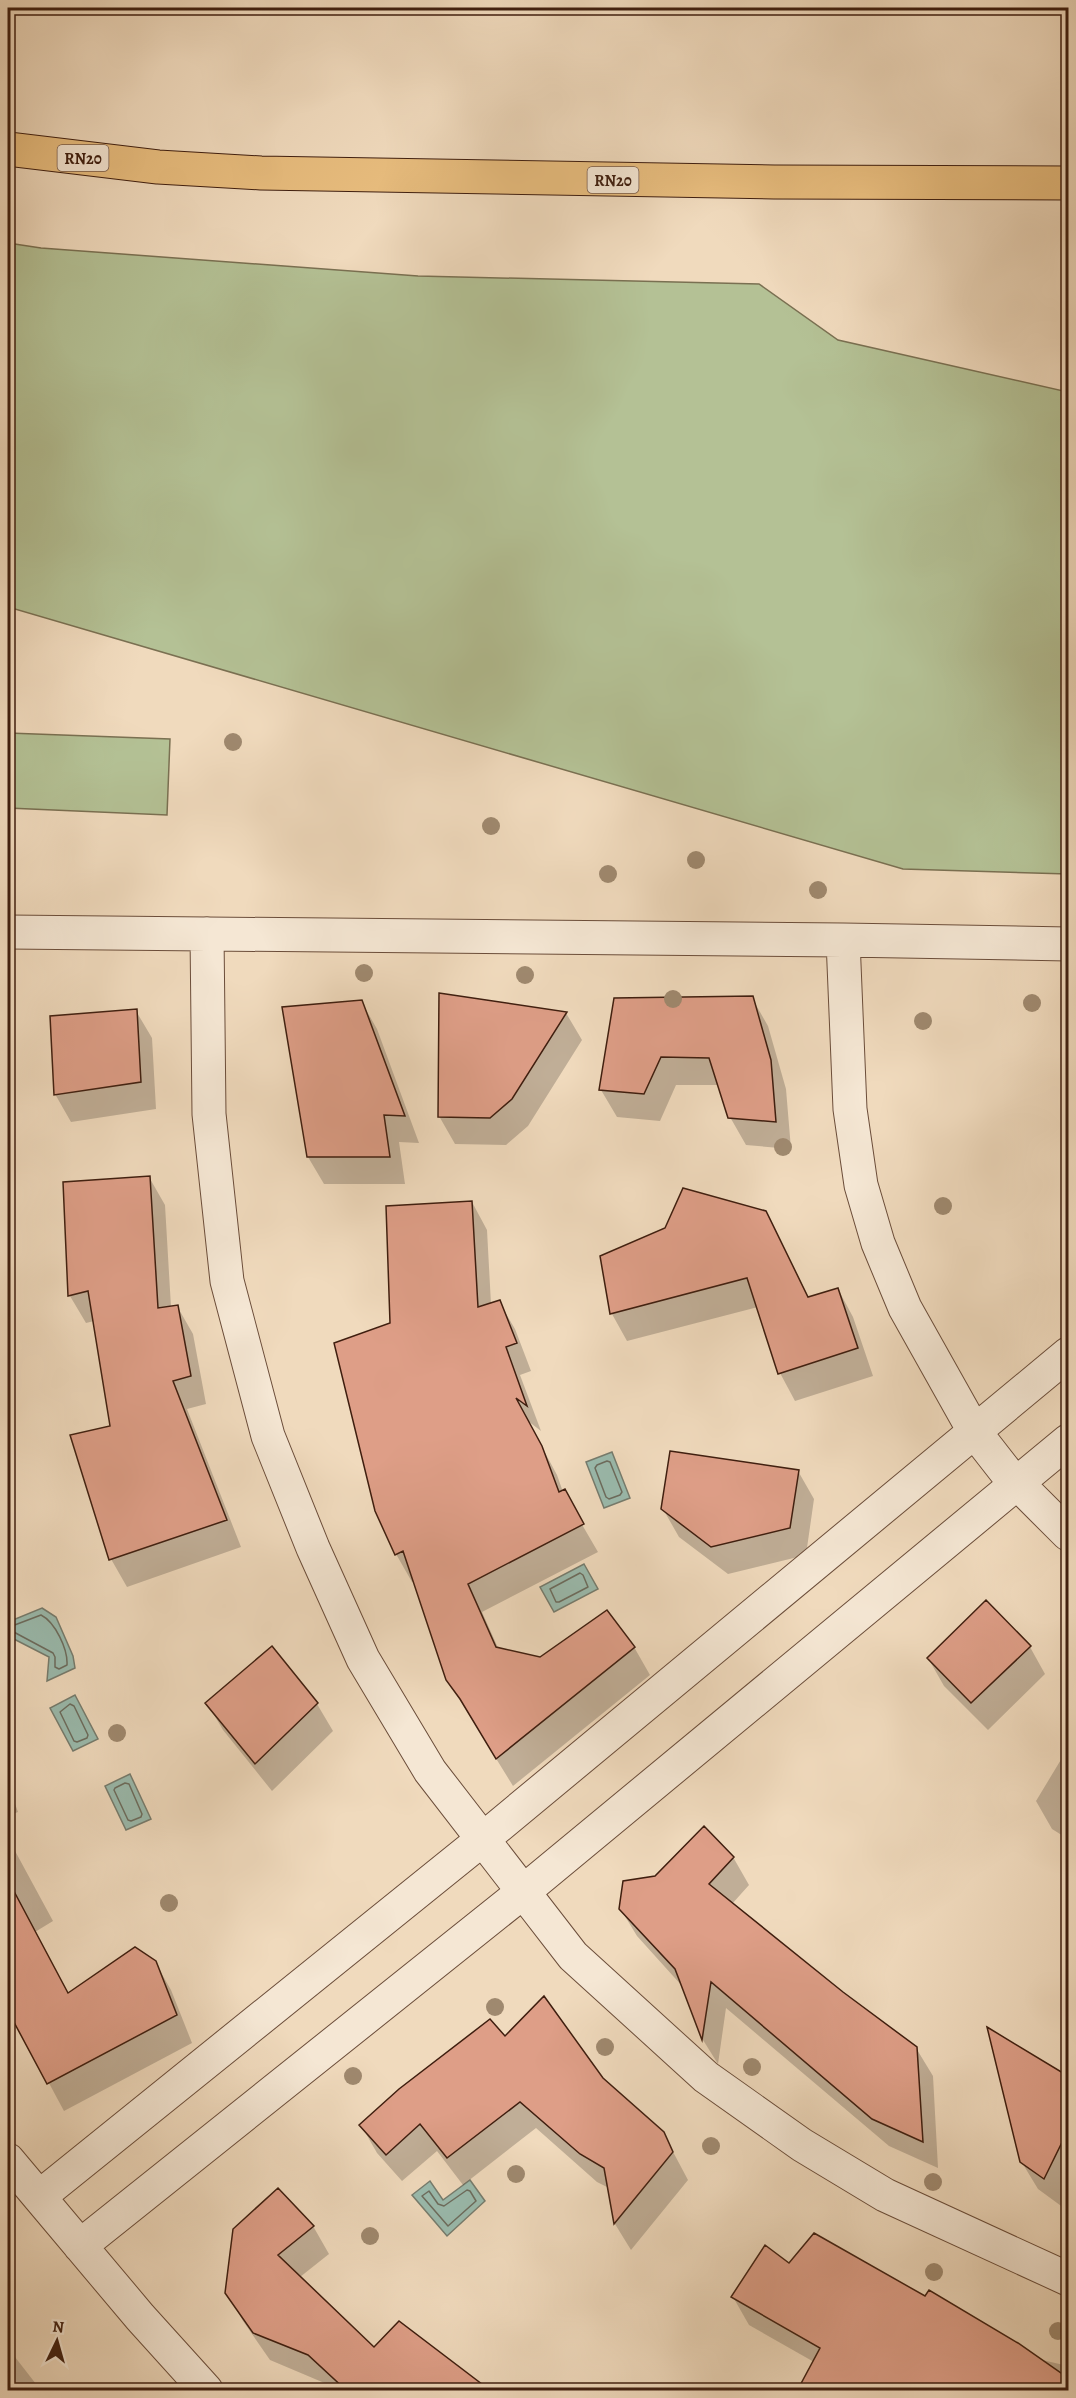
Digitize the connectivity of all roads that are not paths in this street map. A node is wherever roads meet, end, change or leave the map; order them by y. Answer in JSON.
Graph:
{"nodes":[{"id":1,"x":8,"y":149,"type":"edge"},
{"id":2,"x":1068,"y":183,"type":"edge"},
{"id":3,"x":8,"y":932,"type":"edge"},
{"id":4,"x":207,"y":934,"type":"junction"},
{"id":5,"x":843,"y":940,"type":"junction"},
{"id":6,"x":1068,"y":944,"type":"edge"},
{"id":7,"x":1068,"y":1354,"type":"edge"},
{"id":8,"x":974,"y":1431,"type":"junction"},
{"id":9,"x":1068,"y":1441,"type":"edge"},
{"id":10,"x":1019,"y":1483,"type":"junction"},
{"id":11,"x":1068,"y":1534,"type":"edge"},
{"id":12,"x":483,"y":1839,"type":"junction"},
{"id":13,"x":523,"y":1892,"type":"junction"},
{"id":14,"x":8,"y":2160,"type":"edge"},
{"id":15,"x":39,"y":2197,"type":"junction"},
{"id":16,"x":80,"y":2246,"type":"junction"},
{"id":17,"x":1068,"y":2279,"type":"edge"},
{"id":18,"x":206,"y":2391,"type":"edge"}],
"edges":[{"from":1,"to":2,"type":"highway","number":"RN20"},
{"from":3,"to":4,"type":"street"},
{"from":4,"to":5,"type":"street"},
{"from":4,"to":12,"type":"street"},
{"from":5,"to":6,"type":"street"},
{"from":5,"to":8,"type":"street"},
{"from":7,"to":8,"type":"street"},
{"from":8,"to":10,"type":"street"},
{"from":8,"to":12,"type":"street"},
{"from":9,"to":10,"type":"street"},
{"from":10,"to":11,"type":"street"},
{"from":10,"to":13,"type":"street"},
{"from":12,"to":13,"type":"street"},
{"from":12,"to":15,"type":"street"},
{"from":13,"to":16,"type":"street"},
{"from":13,"to":17,"type":"street"},
{"from":14,"to":15,"type":"street"},
{"from":15,"to":16,"type":"street"},
{"from":16,"to":18,"type":"street"}]}
